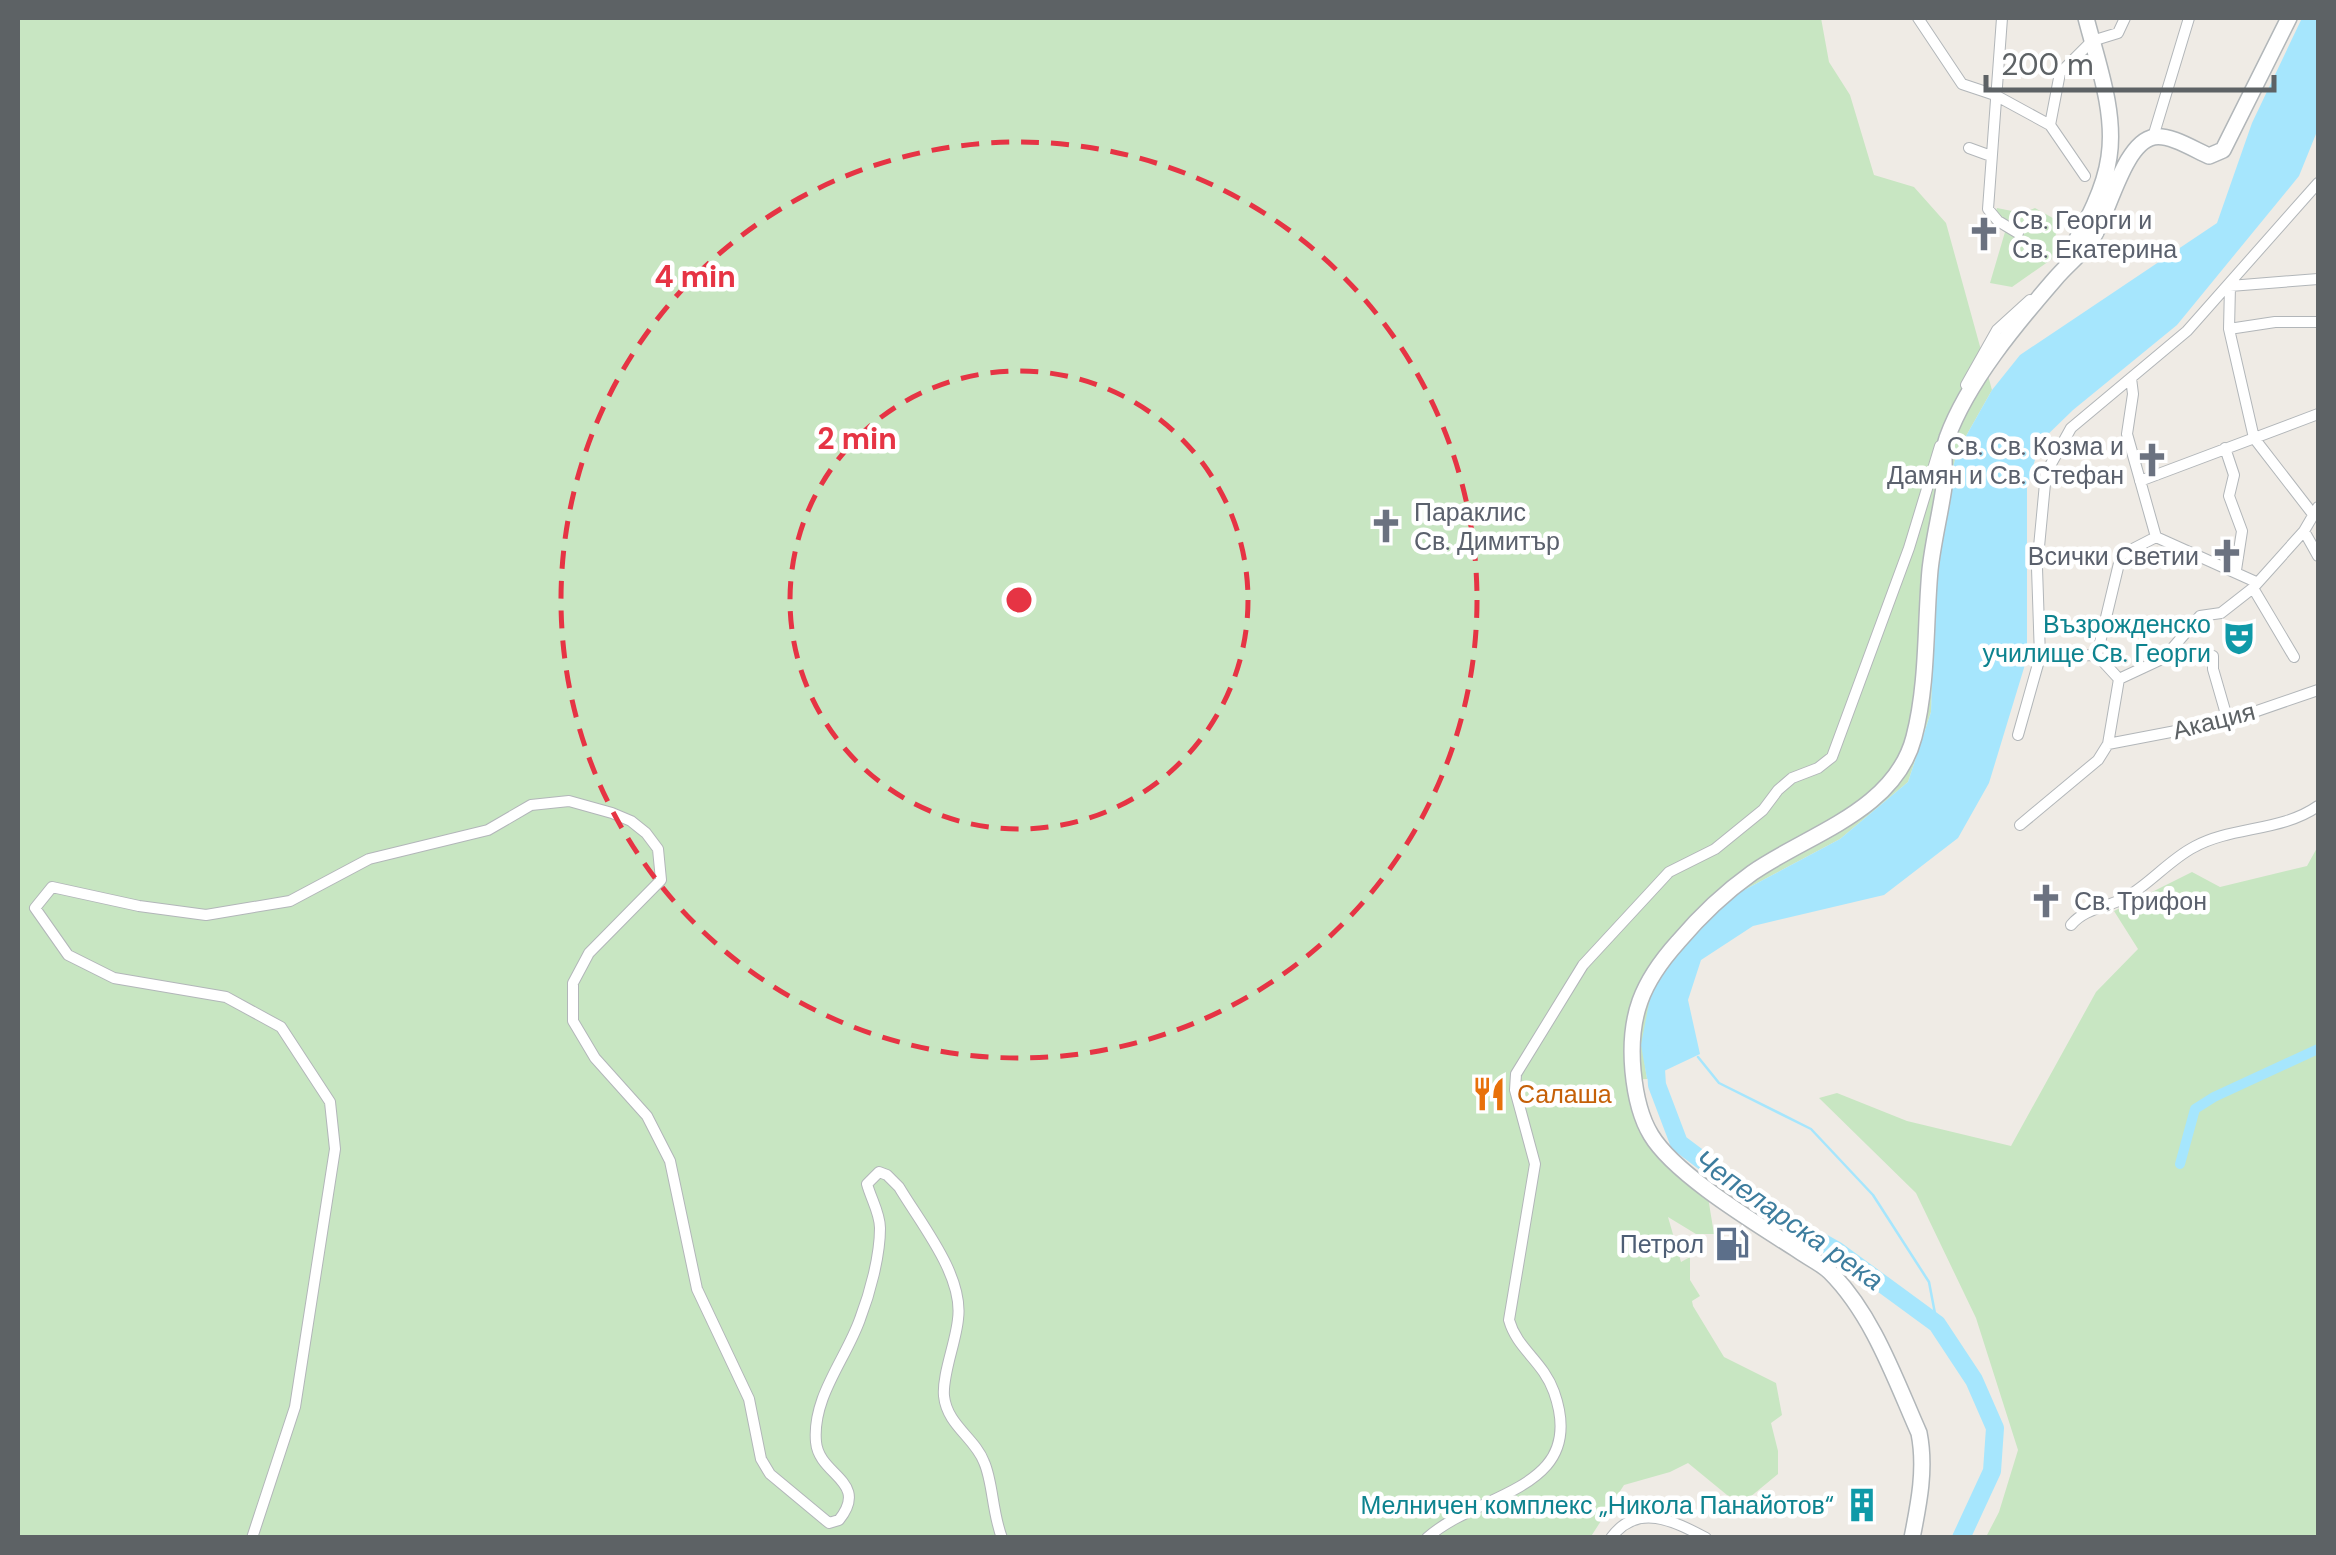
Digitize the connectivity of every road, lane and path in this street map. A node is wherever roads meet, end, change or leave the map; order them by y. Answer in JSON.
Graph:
{"nodes":[{"id":1,"x":1918,"y":18,"type":"edge"},
{"id":2,"x":2002,"y":18,"type":"edge"},
{"id":3,"x":2086,"y":18,"type":"edge"},
{"id":4,"x":2126,"y":18,"type":"edge"},
{"id":5,"x":2189,"y":18,"type":"edge"},
{"id":6,"x":2289,"y":18,"type":"edge"},
{"id":7,"x":2092,"y":41,"type":"junction"},
{"id":8,"x":1995,"y":96,"type":"junction"},
{"id":9,"x":2050,"y":125,"type":"junction"},
{"id":10,"x":2153,"y":137,"type":"junction"},
{"id":11,"x":1969,"y":148,"type":"dead end"},
{"id":12,"x":1991,"y":156,"type":"junction"},
{"id":13,"x":2085,"y":176,"type":"dead end"},
{"id":14,"x":2318,"y":183,"type":"edge"},
{"id":15,"x":2018,"y":234,"type":"dead end"},
{"id":16,"x":2057,"y":276,"type":"junction"},
{"id":17,"x":2318,"y":280,"type":"edge"},
{"id":18,"x":2230,"y":286,"type":"junction"},
{"id":19,"x":2318,"y":322,"type":"edge"},
{"id":20,"x":2229,"y":330,"type":"junction"},
{"id":21,"x":2131,"y":378,"type":"junction"},
{"id":22,"x":2318,"y":414,"type":"edge"},
{"id":23,"x":2254,"y":438,"type":"junction"},
{"id":24,"x":2226,"y":448,"type":"junction"},
{"id":25,"x":2140,"y":481,"type":"junction"},
{"id":26,"x":2316,"y":510,"type":"edge"},
{"id":27,"x":2304,"y":531,"type":"junction"},
{"id":28,"x":2156,"y":536,"type":"junction"},
{"id":29,"x":2318,"y":556,"type":"edge"},
{"id":30,"x":2236,"y":570,"type":"junction"},
{"id":31,"x":2255,"y":585,"type":"junction"},
{"id":32,"x":2049,"y":656,"type":"dead end"},
{"id":33,"x":2097,"y":656,"type":"junction"},
{"id":34,"x":2212,"y":656,"type":"dead end"},
{"id":35,"x":2294,"y":657,"type":"dead end"},
{"id":36,"x":2119,"y":679,"type":"junction"},
{"id":37,"x":2318,"y":690,"type":"edge"},
{"id":38,"x":2228,"y":720,"type":"junction"},
{"id":39,"x":2018,"y":735,"type":"dead end"},
{"id":40,"x":2108,"y":744,"type":"junction"},
{"id":41,"x":2318,"y":806,"type":"edge"},
{"id":42,"x":2020,"y":825,"type":"dead end"},
{"id":43,"x":2071,"y":925,"type":"dead end"},
{"id":44,"x":252,"y":1538,"type":"edge"},
{"id":45,"x":1002,"y":1538,"type":"edge"},
{"id":46,"x":1427,"y":1538,"type":"edge"},
{"id":47,"x":1611,"y":1538,"type":"edge"},
{"id":48,"x":1706,"y":1538,"type":"edge"},
{"id":49,"x":1912,"y":1538,"type":"edge"}],
"edges":[{"from":1,"to":8,"type":"street"},
{"from":2,"to":8,"type":"street"},
{"from":3,"to":7,"type":"main road"},
{"from":4,"to":7,"type":"street"},
{"from":5,"to":10,"type":"street"},
{"from":6,"to":10,"type":"main road"},
{"from":7,"to":9,"type":"street"},
{"from":7,"to":16,"type":"main road"},
{"from":8,"to":9,"type":"street"},
{"from":8,"to":12,"type":"street"},
{"from":9,"to":13,"type":"street"},
{"from":10,"to":16,"type":"main road"},
{"from":11,"to":12,"type":"street"},
{"from":12,"to":15,"type":"street"},
{"from":14,"to":18,"type":"street"},
{"from":16,"to":46,"type":"street"},
{"from":16,"to":49,"type":"main road"},
{"from":17,"to":18,"type":"street"},
{"from":18,"to":20,"type":"street"},
{"from":18,"to":21,"type":"street"},
{"from":19,"to":20,"type":"street"},
{"from":20,"to":23,"type":"street"},
{"from":21,"to":25,"type":"street"},
{"from":21,"to":39,"type":"street"},
{"from":22,"to":23,"type":"street"},
{"from":23,"to":24,"type":"street"},
{"from":23,"to":26,"type":"street"},
{"from":24,"to":25,"type":"street"},
{"from":24,"to":30,"type":"street"},
{"from":25,"to":28,"type":"street"},
{"from":26,"to":27,"type":"street"},
{"from":27,"to":29,"type":"street"},
{"from":27,"to":31,"type":"street"},
{"from":28,"to":30,"type":"street"},
{"from":28,"to":33,"type":"street"},
{"from":30,"to":31,"type":"street"},
{"from":31,"to":35,"type":"street"},
{"from":31,"to":36,"type":"street"},
{"from":32,"to":33,"type":"street"},
{"from":33,"to":36,"type":"street"},
{"from":34,"to":38,"type":"street"},
{"from":36,"to":40,"type":"street"},
{"from":37,"to":38,"type":"street","name":"Акация"},
{"from":38,"to":40,"type":"street","name":"Акация"},
{"from":40,"to":42,"type":"street"},
{"from":41,"to":43,"type":"street"},
{"from":44,"to":45,"type":"street"},
{"from":47,"to":48,"type":"street"}]}
